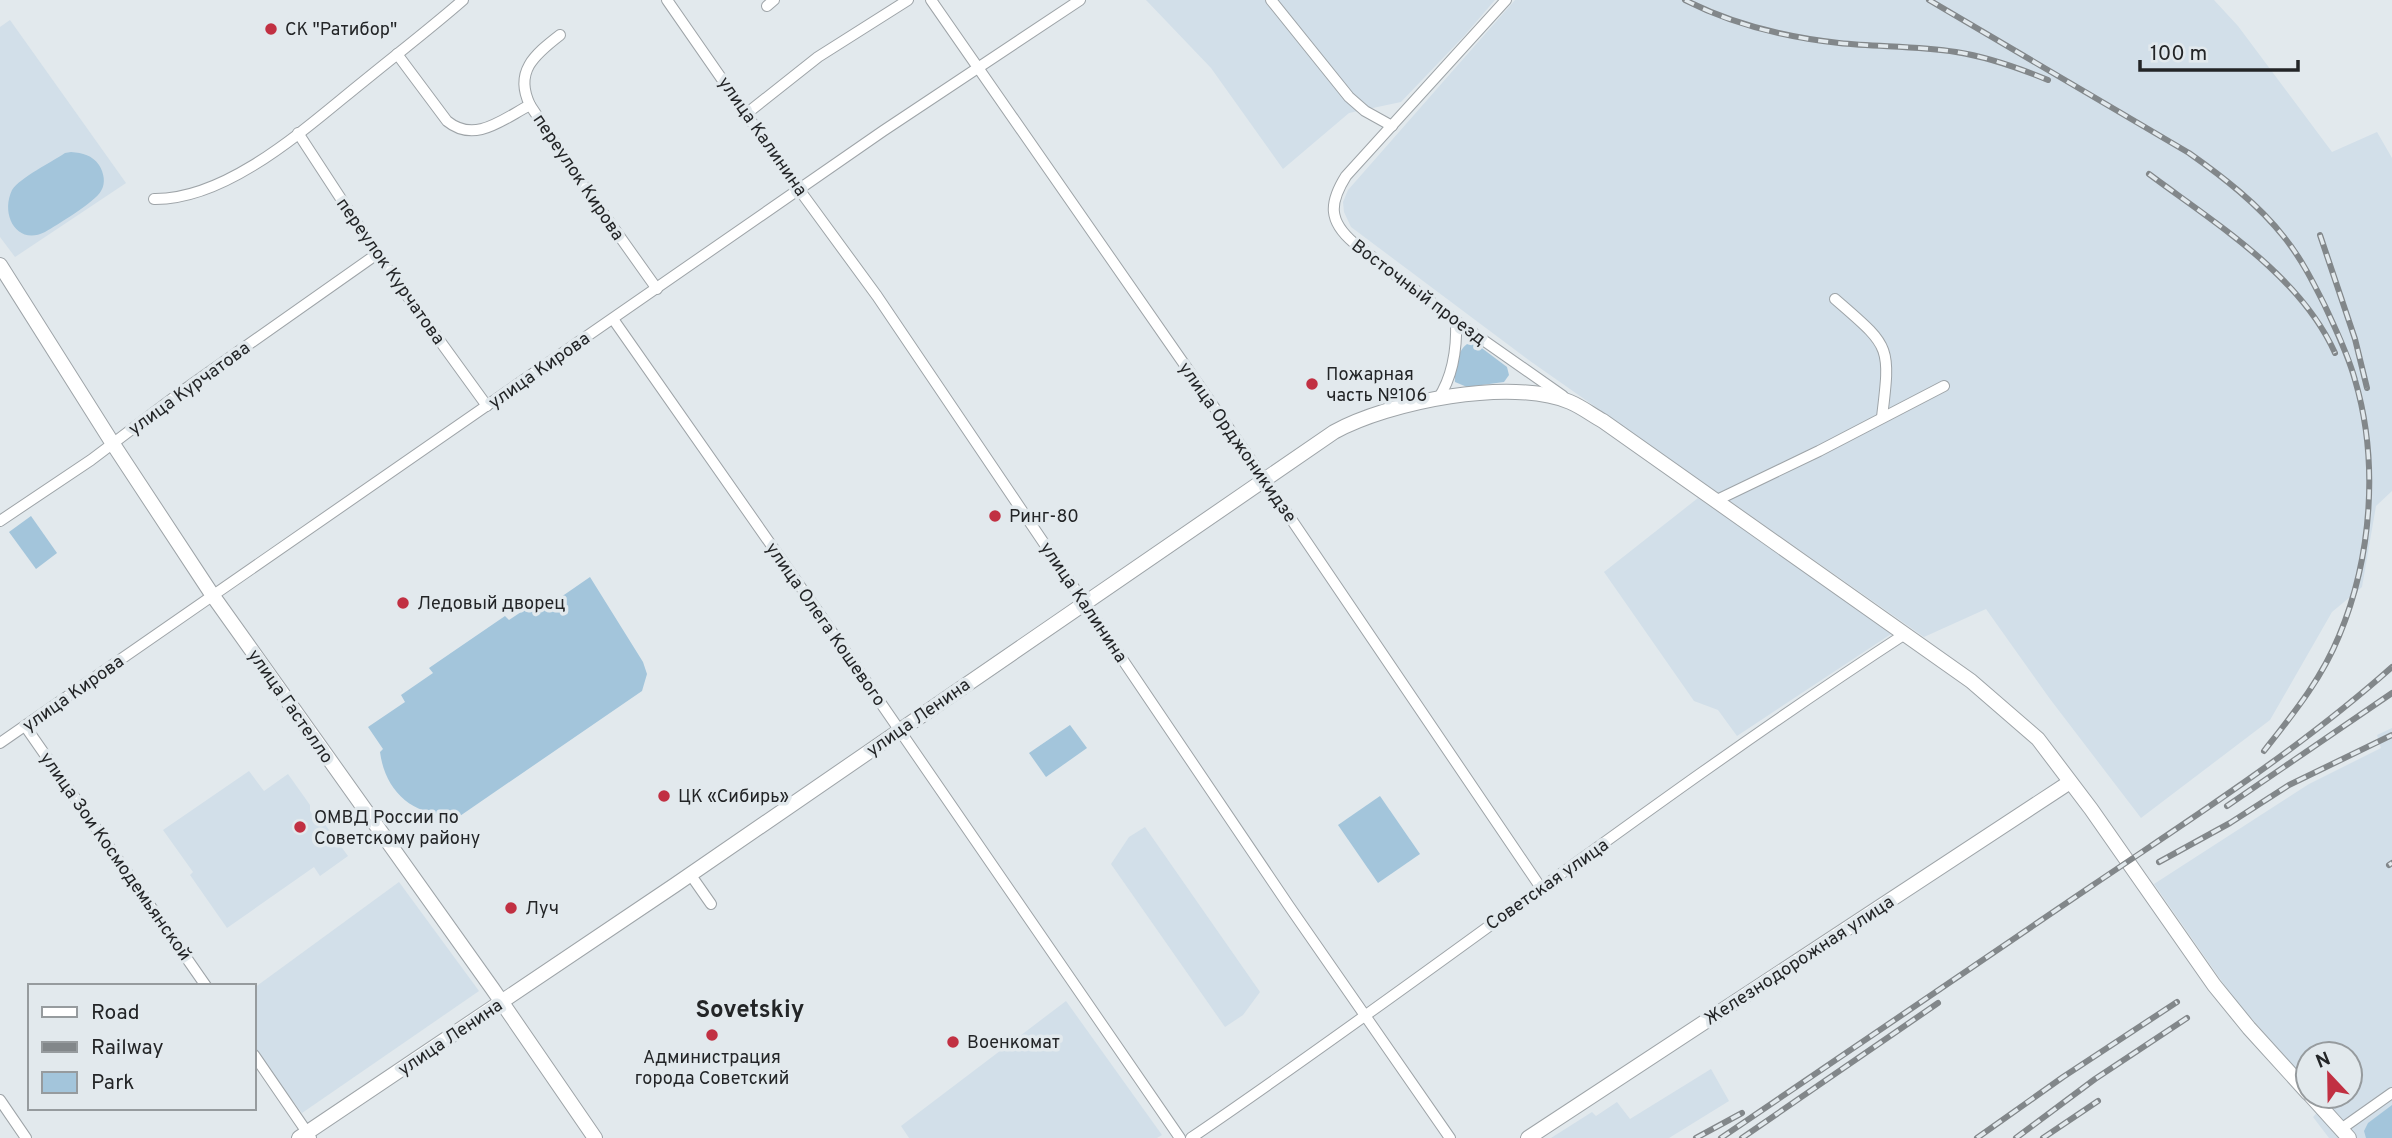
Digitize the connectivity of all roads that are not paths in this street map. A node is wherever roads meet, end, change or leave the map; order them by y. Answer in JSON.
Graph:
{"nodes":[{"id":1,"x":463,"y":0,"type":"edge"},
{"id":2,"x":667,"y":0,"type":"edge"},
{"id":3,"x":908,"y":0,"type":"edge"},
{"id":4,"x":931,"y":0,"type":"edge"},
{"id":5,"x":1080,"y":0,"type":"edge"},
{"id":6,"x":1271,"y":0,"type":"edge"},
{"id":7,"x":1506,"y":0,"type":"edge"},
{"id":8,"x":560,"y":35,"type":"dead end"},
{"id":9,"x":397,"y":54,"type":"junction"},
{"id":10,"x":977,"y":68,"type":"junction"},
{"id":11,"x":530,"y":105,"type":"junction"},
{"id":12,"x":747,"y":114,"type":"junction"},
{"id":13,"x":1392,"y":126,"type":"junction"},
{"id":14,"x":298,"y":133,"type":"junction"},
{"id":15,"x":800,"y":190,"type":"junction"},
{"id":16,"x":154,"y":199,"type":"dead end"},
{"id":17,"x":377,"y":254,"type":"junction"},
{"id":18,"x":0,"y":265,"type":"edge"},
{"id":19,"x":657,"y":289,"type":"junction"},
{"id":20,"x":1835,"y":299,"type":"dead end"},
{"id":21,"x":613,"y":319,"type":"junction"},
{"id":22,"x":1455,"y":321,"type":"junction"},
{"id":23,"x":1944,"y":386,"type":"dead end"},
{"id":24,"x":1438,"y":399,"type":"junction"},
{"id":25,"x":1571,"y":402,"type":"junction"},
{"id":26,"x":487,"y":406,"type":"junction"},
{"id":27,"x":1882,"y":417,"type":"junction"},
{"id":28,"x":113,"y":444,"type":"junction"},
{"id":29,"x":1264,"y":479,"type":"junction"},
{"id":30,"x":1715,"y":501,"type":"junction"},
{"id":31,"x":0,"y":521,"type":"edge"},
{"id":32,"x":213,"y":596,"type":"junction"},
{"id":33,"x":1084,"y":602,"type":"junction"},
{"id":34,"x":1905,"y":634,"type":"junction"},
{"id":35,"x":25,"y":726,"type":"junction"},
{"id":36,"x":899,"y":731,"type":"junction"},
{"id":37,"x":0,"y":743,"type":"edge"},
{"id":38,"x":2070,"y":782,"type":"junction"},
{"id":39,"x":690,"y":874,"type":"junction"},
{"id":40,"x":1541,"y":888,"type":"junction"},
{"id":41,"x":711,"y":904,"type":"dead end"},
{"id":42,"x":205,"y":984,"type":"edge"},
{"id":43,"x":502,"y":1002,"type":"junction"},
{"id":44,"x":1366,"y":1016,"type":"junction"},
{"id":45,"x":256,"y":1058,"type":"edge"},
{"id":46,"x":2294,"y":1077,"type":"edge"},
{"id":47,"x":2392,"y":1093,"type":"edge"},
{"id":48,"x":0,"y":1100,"type":"edge"},
{"id":49,"x":2324,"y":1110,"type":"edge"},
{"id":50,"x":2345,"y":1133,"type":"edge"},
{"id":51,"x":306,"y":1136,"type":"edge"},
{"id":52,"x":26,"y":1138,"type":"edge"},
{"id":53,"x":595,"y":1138,"type":"edge"},
{"id":54,"x":1180,"y":1138,"type":"edge"},
{"id":55,"x":1191,"y":1138,"type":"edge"},
{"id":56,"x":1450,"y":1138,"type":"edge"},
{"id":57,"x":1528,"y":1138,"type":"edge"}],
"edges":[{"from":1,"to":9,"type":"street"},
{"from":2,"to":12,"type":"street","name":"улица Калинина"},
{"from":3,"to":12,"type":"street"},
{"from":4,"to":10,"type":"street","name":"улица Орджоникидзе"},
{"from":5,"to":10,"type":"street","name":"улица Кирова"},
{"from":6,"to":13,"type":"street"},
{"from":7,"to":13,"type":"street","name":"Восточный проезд"},
{"from":8,"to":11,"type":"street"},
{"from":9,"to":11,"type":"street","name":"переулок Кирова"},
{"from":9,"to":14,"type":"street"},
{"from":10,"to":15,"type":"street","name":"улица Кирова"},
{"from":10,"to":29,"type":"street","name":"улица Орджоникидзе"},
{"from":11,"to":19,"type":"street","name":"переулок Кирова"},
{"from":12,"to":15,"type":"street","name":"улица Калинина"},
{"from":13,"to":22,"type":"street","name":"Восточный проезд"},
{"from":14,"to":16,"type":"street"},
{"from":14,"to":17,"type":"street","name":"переулок Курчатова"},
{"from":15,"to":19,"type":"street","name":"улица Кирова"},
{"from":15,"to":33,"type":"street","name":"улица Калинина"},
{"from":17,"to":26,"type":"street","name":"переулок Курчатова"},
{"from":17,"to":28,"type":"street","name":"улица Курчатова"},
{"from":18,"to":28,"type":"main road","name":"улица Гастелло"},
{"from":19,"to":21,"type":"street","name":"улица Кирова"},
{"from":20,"to":27,"type":"street"},
{"from":21,"to":26,"type":"street","name":"улица Кирова"},
{"from":21,"to":36,"type":"street","name":"улица Олега Кошевого"},
{"from":22,"to":24,"type":"street"},
{"from":22,"to":25,"type":"street","name":"Восточный проезд"},
{"from":23,"to":27,"type":"street"},
{"from":24,"to":25,"type":"main road","name":"улица Ленина"},
{"from":24,"to":29,"type":"main road","name":"улица Ленина"},
{"from":25,"to":30,"type":"main road","name":"улица Ленина"},
{"from":26,"to":32,"type":"street","name":"улица Кирова"},
{"from":27,"to":30,"type":"street"},
{"from":28,"to":31,"type":"street","name":"улица Курчатова"},
{"from":28,"to":32,"type":"main road","name":"улица Гастелло"},
{"from":29,"to":33,"type":"main road","name":"улица Ленина"},
{"from":29,"to":40,"type":"street","name":"улица Орджоникидзе"},
{"from":30,"to":34,"type":"main road","name":"улица Ленина"},
{"from":32,"to":35,"type":"street","name":"улица Кирова"},
{"from":32,"to":43,"type":"main road","name":"улица Гастелло"},
{"from":33,"to":36,"type":"main road","name":"улица Ленина"},
{"from":33,"to":44,"type":"street","name":"улица Калинина"},
{"from":34,"to":38,"type":"main road","name":"улица Ленина"},
{"from":34,"to":40,"type":"street","name":"Советская улица"},
{"from":35,"to":37,"type":"street","name":"улица Кирова"},
{"from":35,"to":42,"type":"street","name":"улица Зои Космодемьянской"},
{"from":36,"to":39,"type":"main road","name":"улица Ленина"},
{"from":36,"to":54,"type":"street","name":"улица Олега Кошевого"},
{"from":38,"to":46,"type":"main road","name":"улица Ленина"},
{"from":38,"to":57,"type":"main road","name":"Железнодорожная улица"},
{"from":39,"to":41,"type":"street"},
{"from":39,"to":43,"type":"main road","name":"улица Ленина"},
{"from":40,"to":44,"type":"street","name":"Советская улица"},
{"from":43,"to":51,"type":"main road","name":"улица Ленина"},
{"from":43,"to":53,"type":"main road","name":"улица Гастелло"},
{"from":44,"to":55,"type":"street","name":"Советская улица"},
{"from":44,"to":56,"type":"street","name":"улица Калинина"},
{"from":45,"to":51,"type":"street"},
{"from":47,"to":50,"type":"street"},
{"from":48,"to":52,"type":"street"},
{"from":49,"to":50,"type":"main road","name":"улица Ленина"}]}
